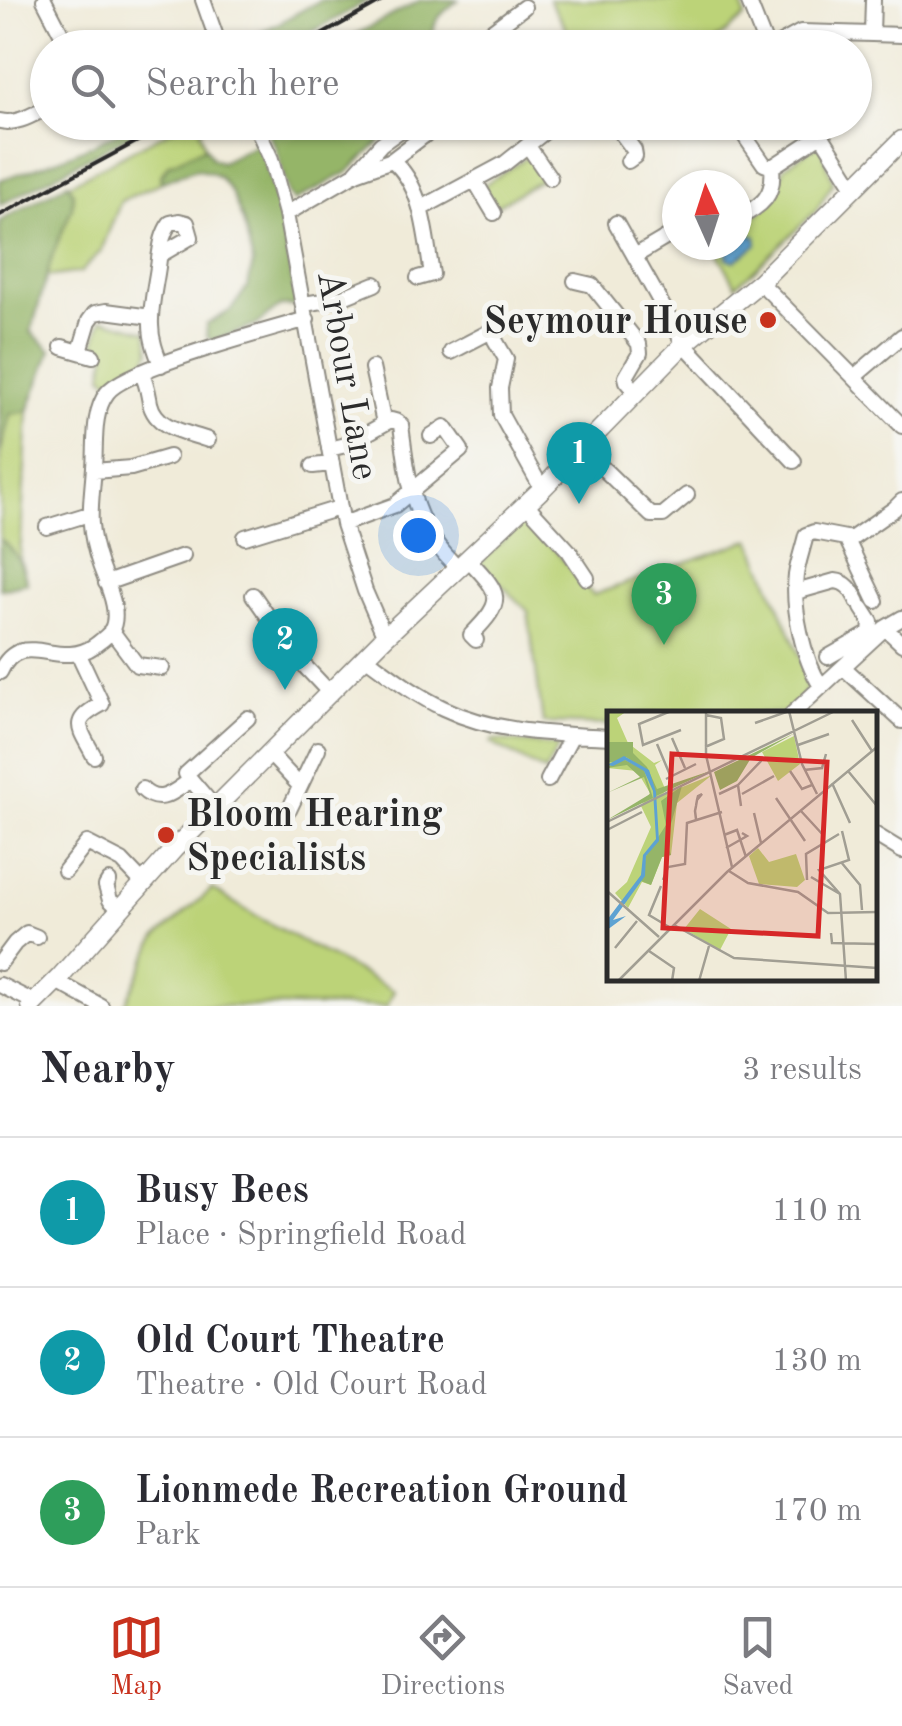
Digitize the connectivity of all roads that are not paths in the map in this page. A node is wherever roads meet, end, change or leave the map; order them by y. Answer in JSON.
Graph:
{"nodes":[{"id":1,"x":44,"y":0,"type":"edge"},
{"id":2,"x":203,"y":0,"type":"edge"},
{"id":3,"x":748,"y":0,"type":"edge"},
{"id":4,"x":874,"y":0,"type":"edge"},
{"id":5,"x":521,"y":15,"type":"dead end"},
{"id":6,"x":60,"y":30,"type":"edge"},
{"id":7,"x":214,"y":30,"type":"edge"},
{"id":8,"x":497,"y":30,"type":"edge"},
{"id":9,"x":762,"y":30,"type":"edge"},
{"id":10,"x":872,"y":34,"type":"joint"},
{"id":11,"x":902,"y":35,"type":"edge"},
{"id":12,"x":30,"y":116,"type":"edge"},
{"id":13,"x":0,"y":121,"type":"edge"},
{"id":14,"x":264,"y":140,"type":"edge"},
{"id":15,"x":386,"y":140,"type":"edge"},
{"id":16,"x":420,"y":140,"type":"edge"},
{"id":17,"x":535,"y":140,"type":"edge"},
{"id":18,"x":626,"y":140,"type":"edge"},
{"id":19,"x":747,"y":140,"type":"edge"},
{"id":20,"x":804,"y":140,"type":"edge"},
{"id":21,"x":824,"y":140,"type":"edge"},
{"id":22,"x":902,"y":140,"type":"edge"},
{"id":23,"x":528,"y":146,"type":"junction"},
{"id":24,"x":392,"y":160,"type":"junction"},
{"id":25,"x":628,"y":161,"type":"dead end"},
{"id":26,"x":772,"y":167,"type":"junction"},
{"id":27,"x":842,"y":168,"type":"junction"},
{"id":28,"x":874,"y":168,"type":"junction"},
{"id":29,"x":356,"y":172,"type":"junction"},
{"id":30,"x":550,"y":178,"type":"dead end"},
{"id":31,"x":475,"y":181,"type":"junction"},
{"id":32,"x":854,"y":187,"type":"junction"},
{"id":33,"x":752,"y":208,"type":"edge"},
{"id":34,"x":420,"y":210,"type":"junction"},
{"id":35,"x":494,"y":212,"type":"dead end"},
{"id":36,"x":286,"y":214,"type":"junction"},
{"id":37,"x":616,"y":223,"type":"dead end"},
{"id":38,"x":662,"y":240,"type":"edge"},
{"id":39,"x":160,"y":255,"type":"dead end"},
{"id":40,"x":634,"y":256,"type":"junction"},
{"id":41,"x":418,"y":278,"type":"dead end"},
{"id":42,"x":575,"y":280,"type":"dead end"},
{"id":43,"x":760,"y":282,"type":"junction"},
{"id":44,"x":375,"y":284,"type":"dead end"},
{"id":45,"x":305,"y":312,"type":"junction"},
{"id":46,"x":151,"y":318,"type":"junction"},
{"id":47,"x":902,"y":336,"type":"edge"},
{"id":48,"x":684,"y":344,"type":"junction"},
{"id":49,"x":62,"y":347,"type":"dead end"},
{"id":50,"x":451,"y":352,"type":"dead end"},
{"id":51,"x":160,"y":365,"type":"junction"},
{"id":52,"x":372,"y":368,"type":"dead end"},
{"id":53,"x":142,"y":372,"type":"junction"},
{"id":54,"x":854,"y":376,"type":"junction"},
{"id":55,"x":637,"y":392,"type":"junction"},
{"id":56,"x":384,"y":423,"type":"junction"},
{"id":57,"x":902,"y":426,"type":"edge"},
{"id":58,"x":431,"y":436,"type":"dead end"},
{"id":59,"x":208,"y":440,"type":"dead end"},
{"id":60,"x":583,"y":448,"type":"junction"},
{"id":61,"x":330,"y":456,"type":"junction"},
{"id":62,"x":169,"y":457,"type":"dead end"},
{"id":63,"x":794,"y":461,"type":"dead end"},
{"id":64,"x":314,"y":466,"type":"dead end"},
{"id":65,"x":94,"y":470,"type":"junction"},
{"id":66,"x":542,"y":489,"type":"junction"},
{"id":67,"x":410,"y":493,"type":"junction"},
{"id":68,"x":688,"y":496,"type":"dead end"},
{"id":69,"x":902,"y":500,"type":"edge"},
{"id":70,"x":526,"y":504,"type":"junction"},
{"id":71,"x":339,"y":508,"type":"junction"},
{"id":72,"x":89,"y":514,"type":"junction"},
{"id":73,"x":343,"y":524,"type":"junction"},
{"id":74,"x":47,"y":527,"type":"dead end"},
{"id":75,"x":246,"y":537,"type":"dead end"},
{"id":76,"x":847,"y":540,"type":"junction"},
{"id":77,"x":182,"y":556,"type":"dead end"},
{"id":78,"x":464,"y":564,"type":"junction"},
{"id":79,"x":587,"y":578,"type":"dead end"},
{"id":80,"x":106,"y":584,"type":"junction"},
{"id":81,"x":796,"y":592,"type":"junction"},
{"id":82,"x":253,"y":596,"type":"dead end"},
{"id":83,"x":869,"y":605,"type":"junction"},
{"id":84,"x":893,"y":623,"type":"edge"},
{"id":85,"x":111,"y":630,"type":"junction"},
{"id":86,"x":385,"y":636,"type":"junction"},
{"id":87,"x":476,"y":640,"type":"dead end"},
{"id":88,"x":902,"y":644,"type":"edge"},
{"id":89,"x":79,"y":655,"type":"junction"},
{"id":90,"x":365,"y":657,"type":"junction"},
{"id":91,"x":828,"y":658,"type":"dead end"},
{"id":92,"x":842,"y":666,"type":"junction"},
{"id":93,"x":162,"y":668,"type":"dead end"},
{"id":94,"x":0,"y":672,"type":"edge"},
{"id":95,"x":821,"y":686,"type":"junction"},
{"id":96,"x":329,"y":692,"type":"junction"},
{"id":97,"x":795,"y":711,"type":"edge"},
{"id":98,"x":248,"y":718,"type":"dead end"},
{"id":99,"x":902,"y":721,"type":"edge"},
{"id":100,"x":572,"y":735,"type":"junction"},
{"id":101,"x":607,"y":737,"type":"edge"},
{"id":102,"x":318,"y":748,"type":"dead end"},
{"id":103,"x":269,"y":753,"type":"junction"},
{"id":104,"x":94,"y":756,"type":"dead end"},
{"id":105,"x":191,"y":780,"type":"junction"},
{"id":106,"x":303,"y":780,"type":"junction"},
{"id":107,"x":548,"y":780,"type":"dead end"},
{"id":108,"x":321,"y":784,"type":"dead end"},
{"id":109,"x":142,"y":789,"type":"dead end"},
{"id":110,"x":215,"y":808,"type":"junction"},
{"id":111,"x":289,"y":810,"type":"dead end"},
{"id":112,"x":877,"y":836,"type":"edge"},
{"id":113,"x":902,"y":851,"type":"edge"},
{"id":114,"x":65,"y":871,"type":"dead end"},
{"id":115,"x":125,"y":877,"type":"junction"},
{"id":116,"x":120,"y":908,"type":"junction"},
{"id":117,"x":37,"y":937,"type":"dead end"},
{"id":118,"x":0,"y":964,"type":"edge"},
{"id":119,"x":56,"y":981,"type":"junction"},
{"id":120,"x":0,"y":985,"type":"edge"},
{"id":121,"x":96,"y":1003,"type":"edge"},
{"id":122,"x":33,"y":1004,"type":"edge"}],
"edges":[{"from":1,"to":6,"type":"street"},
{"from":2,"to":7,"type":"street"},
{"from":3,"to":9,"type":"street"},
{"from":4,"to":10,"type":"street"},
{"from":5,"to":8,"type":"street"},
{"from":10,"to":11,"type":"street"},
{"from":12,"to":13,"type":"street"},
{"from":14,"to":36,"type":"street","name":"Arbour Lane"},
{"from":15,"to":29,"type":"street"},
{"from":16,"to":24,"type":"street"},
{"from":17,"to":23,"type":"street"},
{"from":18,"to":25,"type":"street"},
{"from":19,"to":26,"type":"street"},
{"from":20,"to":26,"type":"street"},
{"from":21,"to":27,"type":"street"},
{"from":22,"to":28,"type":"main road"},
{"from":23,"to":30,"type":"street"},
{"from":23,"to":31,"type":"street"},
{"from":24,"to":29,"type":"street"},
{"from":24,"to":34,"type":"street"},
{"from":26,"to":33,"type":"street"},
{"from":27,"to":28,"type":"street"},
{"from":27,"to":32,"type":"street"},
{"from":28,"to":32,"type":"main road"},
{"from":29,"to":36,"type":"street"},
{"from":31,"to":34,"type":"street"},
{"from":31,"to":35,"type":"street"},
{"from":32,"to":43,"type":"main road"},
{"from":34,"to":41,"type":"street"},
{"from":36,"to":45,"type":"street","name":"Arbour Lane"},
{"from":37,"to":40,"type":"street"},
{"from":38,"to":40,"type":"street"},
{"from":39,"to":46,"type":"street"},
{"from":40,"to":48,"type":"street"},
{"from":42,"to":55,"type":"street"},
{"from":43,"to":48,"type":"main road"},
{"from":43,"to":54,"type":"street"},
{"from":44,"to":45,"type":"street"},
{"from":45,"to":51,"type":"street"},
{"from":45,"to":61,"type":"street","name":"Arbour Lane"},
{"from":46,"to":49,"type":"street"},
{"from":46,"to":51,"type":"street"},
{"from":47,"to":54,"type":"street"},
{"from":48,"to":55,"type":"main road"},
{"from":48,"to":63,"type":"street"},
{"from":50,"to":66,"type":"street"},
{"from":51,"to":53,"type":"street"},
{"from":52,"to":56,"type":"street"},
{"from":53,"to":59,"type":"street"},
{"from":53,"to":65,"type":"street"},
{"from":54,"to":57,"type":"street"},
{"from":55,"to":60,"type":"main road"},
{"from":56,"to":61,"type":"street"},
{"from":56,"to":67,"type":"street"},
{"from":58,"to":67,"type":"street"},
{"from":60,"to":66,"type":"main road"},
{"from":60,"to":68,"type":"street"},
{"from":61,"to":64,"type":"street"},
{"from":61,"to":71,"type":"street","name":"Arbour Lane"},
{"from":62,"to":65,"type":"street"},
{"from":65,"to":72,"type":"street"},
{"from":66,"to":70,"type":"main road"},
{"from":67,"to":73,"type":"street"},
{"from":67,"to":78,"type":"street"},
{"from":69,"to":76,"type":"street"},
{"from":70,"to":78,"type":"main road"},
{"from":70,"to":79,"type":"street"},
{"from":71,"to":73,"type":"street","name":"Arbour Lane"},
{"from":71,"to":75,"type":"street"},
{"from":72,"to":74,"type":"street"},
{"from":72,"to":80,"type":"street"},
{"from":73,"to":86,"type":"street","name":"Arbour Lane"},
{"from":76,"to":81,"type":"street"},
{"from":76,"to":83,"type":"street"},
{"from":77,"to":80,"type":"street"},
{"from":78,"to":86,"type":"main road"},
{"from":78,"to":87,"type":"street"},
{"from":80,"to":85,"type":"street"},
{"from":81,"to":83,"type":"street"},
{"from":81,"to":95,"type":"street"},
{"from":82,"to":96,"type":"street"},
{"from":83,"to":84,"type":"street"},
{"from":83,"to":91,"type":"street"},
{"from":84,"to":88,"type":"street"},
{"from":84,"to":92,"type":"street"},
{"from":85,"to":89,"type":"street"},
{"from":85,"to":93,"type":"street"},
{"from":86,"to":90,"type":"main road"},
{"from":89,"to":94,"type":"street"},
{"from":89,"to":104,"type":"street"},
{"from":90,"to":96,"type":"main road"},
{"from":90,"to":100,"type":"street"},
{"from":92,"to":95,"type":"street"},
{"from":92,"to":99,"type":"street"},
{"from":95,"to":97,"type":"street"},
{"from":96,"to":103,"type":"main road"},
{"from":98,"to":105,"type":"street"},
{"from":100,"to":101,"type":"street"},
{"from":100,"to":107,"type":"street"},
{"from":102,"to":106,"type":"street"},
{"from":103,"to":106,"type":"street"},
{"from":103,"to":110,"type":"main road"},
{"from":105,"to":109,"type":"street"},
{"from":105,"to":110,"type":"street"},
{"from":106,"to":108,"type":"street"},
{"from":106,"to":111,"type":"street"},
{"from":110,"to":115,"type":"main road"},
{"from":112,"to":113,"type":"street"},
{"from":114,"to":115,"type":"street"},
{"from":115,"to":116,"type":"main road"},
{"from":115,"to":116,"type":"street"},
{"from":116,"to":119,"type":"main road"},
{"from":117,"to":118,"type":"street"},
{"from":119,"to":121,"type":"street"},
{"from":119,"to":122,"type":"main road"},
{"from":120,"to":122,"type":"street"}]}
